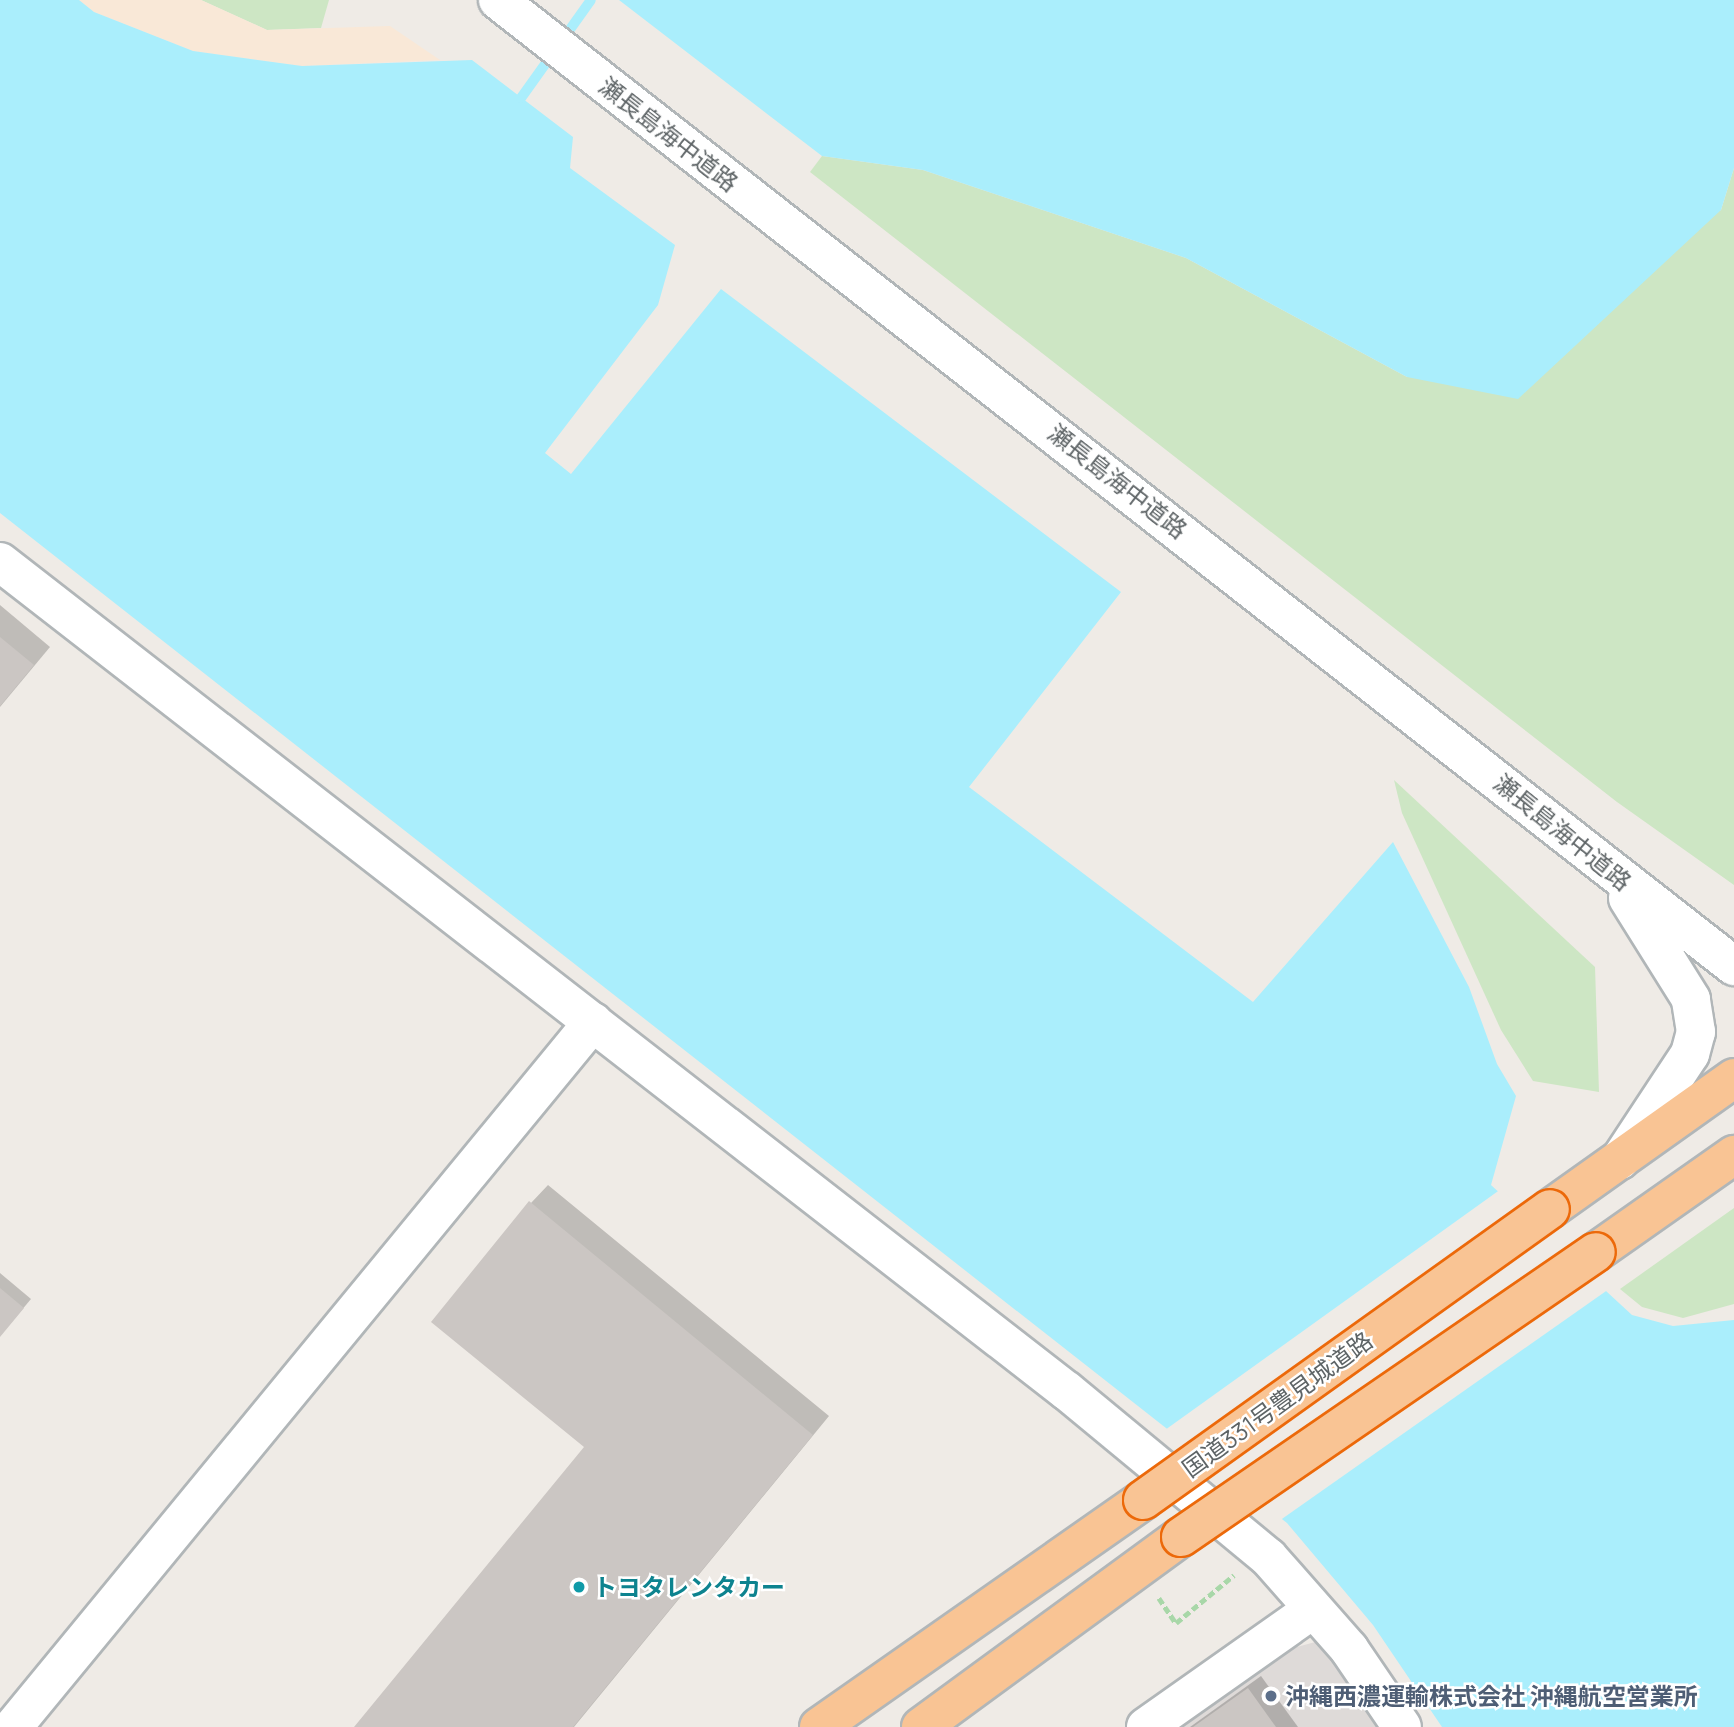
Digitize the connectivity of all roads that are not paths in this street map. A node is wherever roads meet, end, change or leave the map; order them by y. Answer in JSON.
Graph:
{"nodes":[{"id":1,"x":505,"y":6,"type":"edge"},
{"id":2,"x":0,"y":562,"type":"edge"},
{"id":3,"x":1610,"y":871,"type":"junction"},
{"id":4,"x":1734,"y":966,"type":"edge"},
{"id":5,"x":593,"y":1022,"type":"junction"},
{"id":6,"x":1734,"y":1077,"type":"edge"},
{"id":7,"x":1734,"y":1155,"type":"edge"},
{"id":8,"x":1620,"y":1160,"type":"junction"},
{"id":9,"x":1313,"y":1609,"type":"junction"},
{"id":10,"x":1031,"y":1647,"type":"junction"},
{"id":11,"x":13,"y":1727,"type":"edge"},
{"id":12,"x":819,"y":1727,"type":"edge"},
{"id":13,"x":921,"y":1727,"type":"edge"},
{"id":14,"x":946,"y":1727,"type":"edge"},
{"id":15,"x":1146,"y":1727,"type":"edge"},
{"id":16,"x":1402,"y":1727,"type":"edge"}],
"edges":[{"from":1,"to":3,"type":"street","name":"瀬長島海中道路"},
{"from":2,"to":5,"type":"street"},
{"from":3,"to":4,"type":"street","name":"瀬長島海中道路"},
{"from":3,"to":8,"type":"street"},
{"from":5,"to":9,"type":"street"},
{"from":5,"to":11,"type":"street"},
{"from":6,"to":8,"type":"highway","name":"国道331号豊見城道路"},
{"from":7,"to":10,"type":"highway","bridge":true},
{"from":8,"to":12,"type":"highway","name":"国道331号豊見城道路","bridge":true},
{"from":9,"to":15,"type":"street"},
{"from":9,"to":16,"type":"street"},
{"from":10,"to":13,"type":"highway"},
{"from":10,"to":14,"type":"highway"}]}
